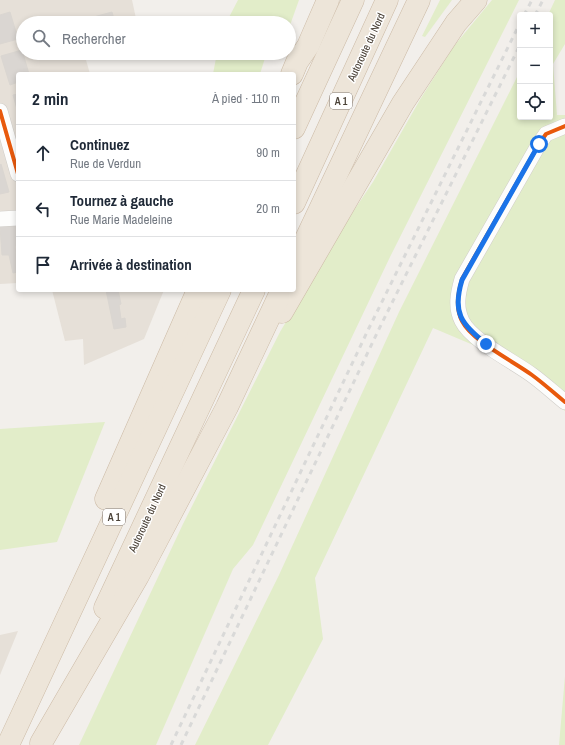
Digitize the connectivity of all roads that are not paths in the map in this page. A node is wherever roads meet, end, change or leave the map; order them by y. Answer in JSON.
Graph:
{"nodes":[{"id":1,"x":316,"y":0,"type":"edge"},
{"id":2,"x":328,"y":0,"type":"edge"},
{"id":3,"x":353,"y":0,"type":"edge"},
{"id":4,"x":387,"y":0,"type":"edge"},
{"id":5,"x":419,"y":0,"type":"edge"},
{"id":6,"x":476,"y":0,"type":"edge"},
{"id":7,"x":296,"y":59,"type":"edge"},
{"id":8,"x":294,"y":68,"type":"edge"},
{"id":9,"x":0,"y":111,"type":"edge"},
{"id":10,"x":296,"y":124,"type":"edge"},
{"id":11,"x":565,"y":126,"type":"edge"},
{"id":12,"x":16,"y":167,"type":"edge"},
{"id":13,"x":296,"y":199,"type":"edge"},
{"id":14,"x":16,"y":218,"type":"edge"},
{"id":15,"x":0,"y":219,"type":"edge"},
{"id":16,"x":296,"y":261,"type":"edge"},
{"id":17,"x":296,"y":287,"type":"edge"},
{"id":18,"x":197,"y":292,"type":"edge"},
{"id":19,"x":219,"y":292,"type":"edge"},
{"id":20,"x":253,"y":292,"type":"edge"},
{"id":21,"x":281,"y":292,"type":"edge"},
{"id":22,"x":293,"y":292,"type":"edge"},
{"id":23,"x":565,"y":402,"type":"edge"},
{"id":24,"x":227,"y":406,"type":"junction"},
{"id":25,"x":0,"y":743,"type":"edge"},
{"id":26,"x":41,"y":744,"type":"edge"},
{"id":27,"x":8,"y":745,"type":"edge"}],
"edges":[{"from":1,"to":7,"type":"highway"},
{"from":2,"to":8,"type":"highway"},
{"from":3,"to":10,"type":"highway"},
{"from":4,"to":13,"type":"highway","name":"Autoroute du Nord","number":"A 1"},
{"from":5,"to":16,"type":"highway"},
{"from":6,"to":17,"type":"highway"},
{"from":9,"to":12,"type":"street"},
{"from":11,"to":23,"type":"street"},
{"from":14,"to":15,"type":"street"},
{"from":18,"to":25,"type":"highway"},
{"from":19,"to":27,"type":"highway","number":"A 1"},
{"from":20,"to":26,"type":"highway","name":"Autoroute du Nord"},
{"from":21,"to":24,"type":"highway"},
{"from":22,"to":24,"type":"highway"},
{"from":24,"to":26,"type":"highway"}]}
